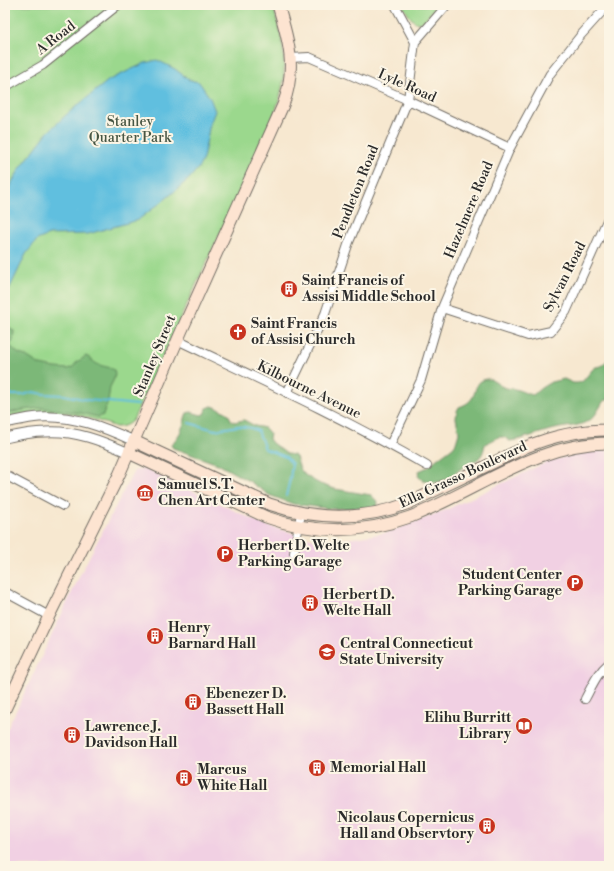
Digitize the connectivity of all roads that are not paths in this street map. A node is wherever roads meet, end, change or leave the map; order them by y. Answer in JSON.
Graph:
{"nodes":[{"id":1,"x":118,"y":5,"type":"edge"},
{"id":2,"x":278,"y":5,"type":"edge"},
{"id":3,"x":395,"y":5,"type":"edge"},
{"id":4,"x":447,"y":5,"type":"edge"},
{"id":5,"x":608,"y":5,"type":"edge"},
{"id":6,"x":415,"y":42,"type":"junction"},
{"id":7,"x":290,"y":58,"type":"junction"},
{"id":8,"x":5,"y":87,"type":"edge"},
{"id":9,"x":408,"y":100,"type":"junction"},
{"id":10,"x":510,"y":148,"type":"junction"},
{"id":11,"x":609,"y":216,"type":"edge"},
{"id":12,"x":442,"y":308,"type":"junction"},
{"id":13,"x":177,"y":340,"type":"junction"},
{"id":14,"x":287,"y":393,"type":"junction"},
{"id":15,"x":5,"y":423,"type":"edge"},
{"id":16,"x":609,"y":430,"type":"edge"},
{"id":17,"x":5,"y":438,"type":"edge"},
{"id":18,"x":134,"y":441,"type":"junction"},
{"id":19,"x":609,"y":443,"type":"edge"},
{"id":20,"x":390,"y":445,"type":"junction"},
{"id":21,"x":129,"y":453,"type":"junction"},
{"id":22,"x":427,"y":466,"type":"dead end"},
{"id":23,"x":5,"y":475,"type":"edge"},
{"id":24,"x":452,"y":483,"type":"junction"},
{"id":25,"x":458,"y":495,"type":"junction"},
{"id":26,"x":63,"y":506,"type":"dead end"},
{"id":27,"x":300,"y":513,"type":"junction"},
{"id":28,"x":298,"y":526,"type":"junction"},
{"id":29,"x":294,"y":553,"type":"dead end"},
{"id":30,"x":5,"y":592,"type":"edge"},
{"id":31,"x":49,"y":616,"type":"junction"},
{"id":32,"x":609,"y":663,"type":"edge"},
{"id":33,"x":585,"y":699,"type":"dead end"},
{"id":34,"x":5,"y":709,"type":"edge"}],
"edges":[{"from":1,"to":8,"type":"street","name":"A Road"},
{"from":2,"to":7,"type":"main road","name":"Stanley Street"},
{"from":3,"to":6,"type":"street"},
{"from":4,"to":6,"type":"street"},
{"from":5,"to":10,"type":"street","name":"Hazelmere Road"},
{"from":6,"to":9,"type":"street","name":"Pendleton Road"},
{"from":7,"to":9,"type":"street","name":"Lyle Road"},
{"from":7,"to":13,"type":"main road","name":"Stanley Street"},
{"from":9,"to":10,"type":"street","name":"Lyle Road"},
{"from":9,"to":14,"type":"street","name":"Pendleton Road"},
{"from":10,"to":12,"type":"street","name":"Hazelmere Road"},
{"from":11,"to":12,"type":"street","name":"Sylvan Road"},
{"from":12,"to":20,"type":"street","name":"Hazelmere Road"},
{"from":13,"to":14,"type":"street","name":"Kilbourne Avenue"},
{"from":13,"to":18,"type":"main road","name":"Stanley Street"},
{"from":14,"to":20,"type":"street","name":"Kilbourne Avenue"},
{"from":15,"to":18,"type":"street"},
{"from":16,"to":24,"type":"main road","name":"Ella Grasso Boulevard"},
{"from":17,"to":21,"type":"street"},
{"from":18,"to":21,"type":"main road","name":"Stanley Street"},
{"from":18,"to":27,"type":"main road","name":"Ella Grasso Boulevard"},
{"from":19,"to":25,"type":"main road","name":"Ella Grasso Boulevard"},
{"from":20,"to":22,"type":"street","name":"Kilbourne Avenue"},
{"from":21,"to":28,"type":"main road","name":"Ella Grasso Boulevard"},
{"from":21,"to":31,"type":"main road","name":"Stanley Street"},
{"from":23,"to":26,"type":"street"},
{"from":24,"to":25,"type":"main road"},
{"from":24,"to":27,"type":"main road","name":"Ella Grasso Boulevard"},
{"from":25,"to":28,"type":"main road","name":"Ella Grasso Boulevard"},
{"from":27,"to":28,"type":"street"},
{"from":28,"to":29,"type":"street"},
{"from":30,"to":31,"type":"street"},
{"from":31,"to":34,"type":"main road","name":"Stanley Street"},
{"from":32,"to":33,"type":"street"}]}
